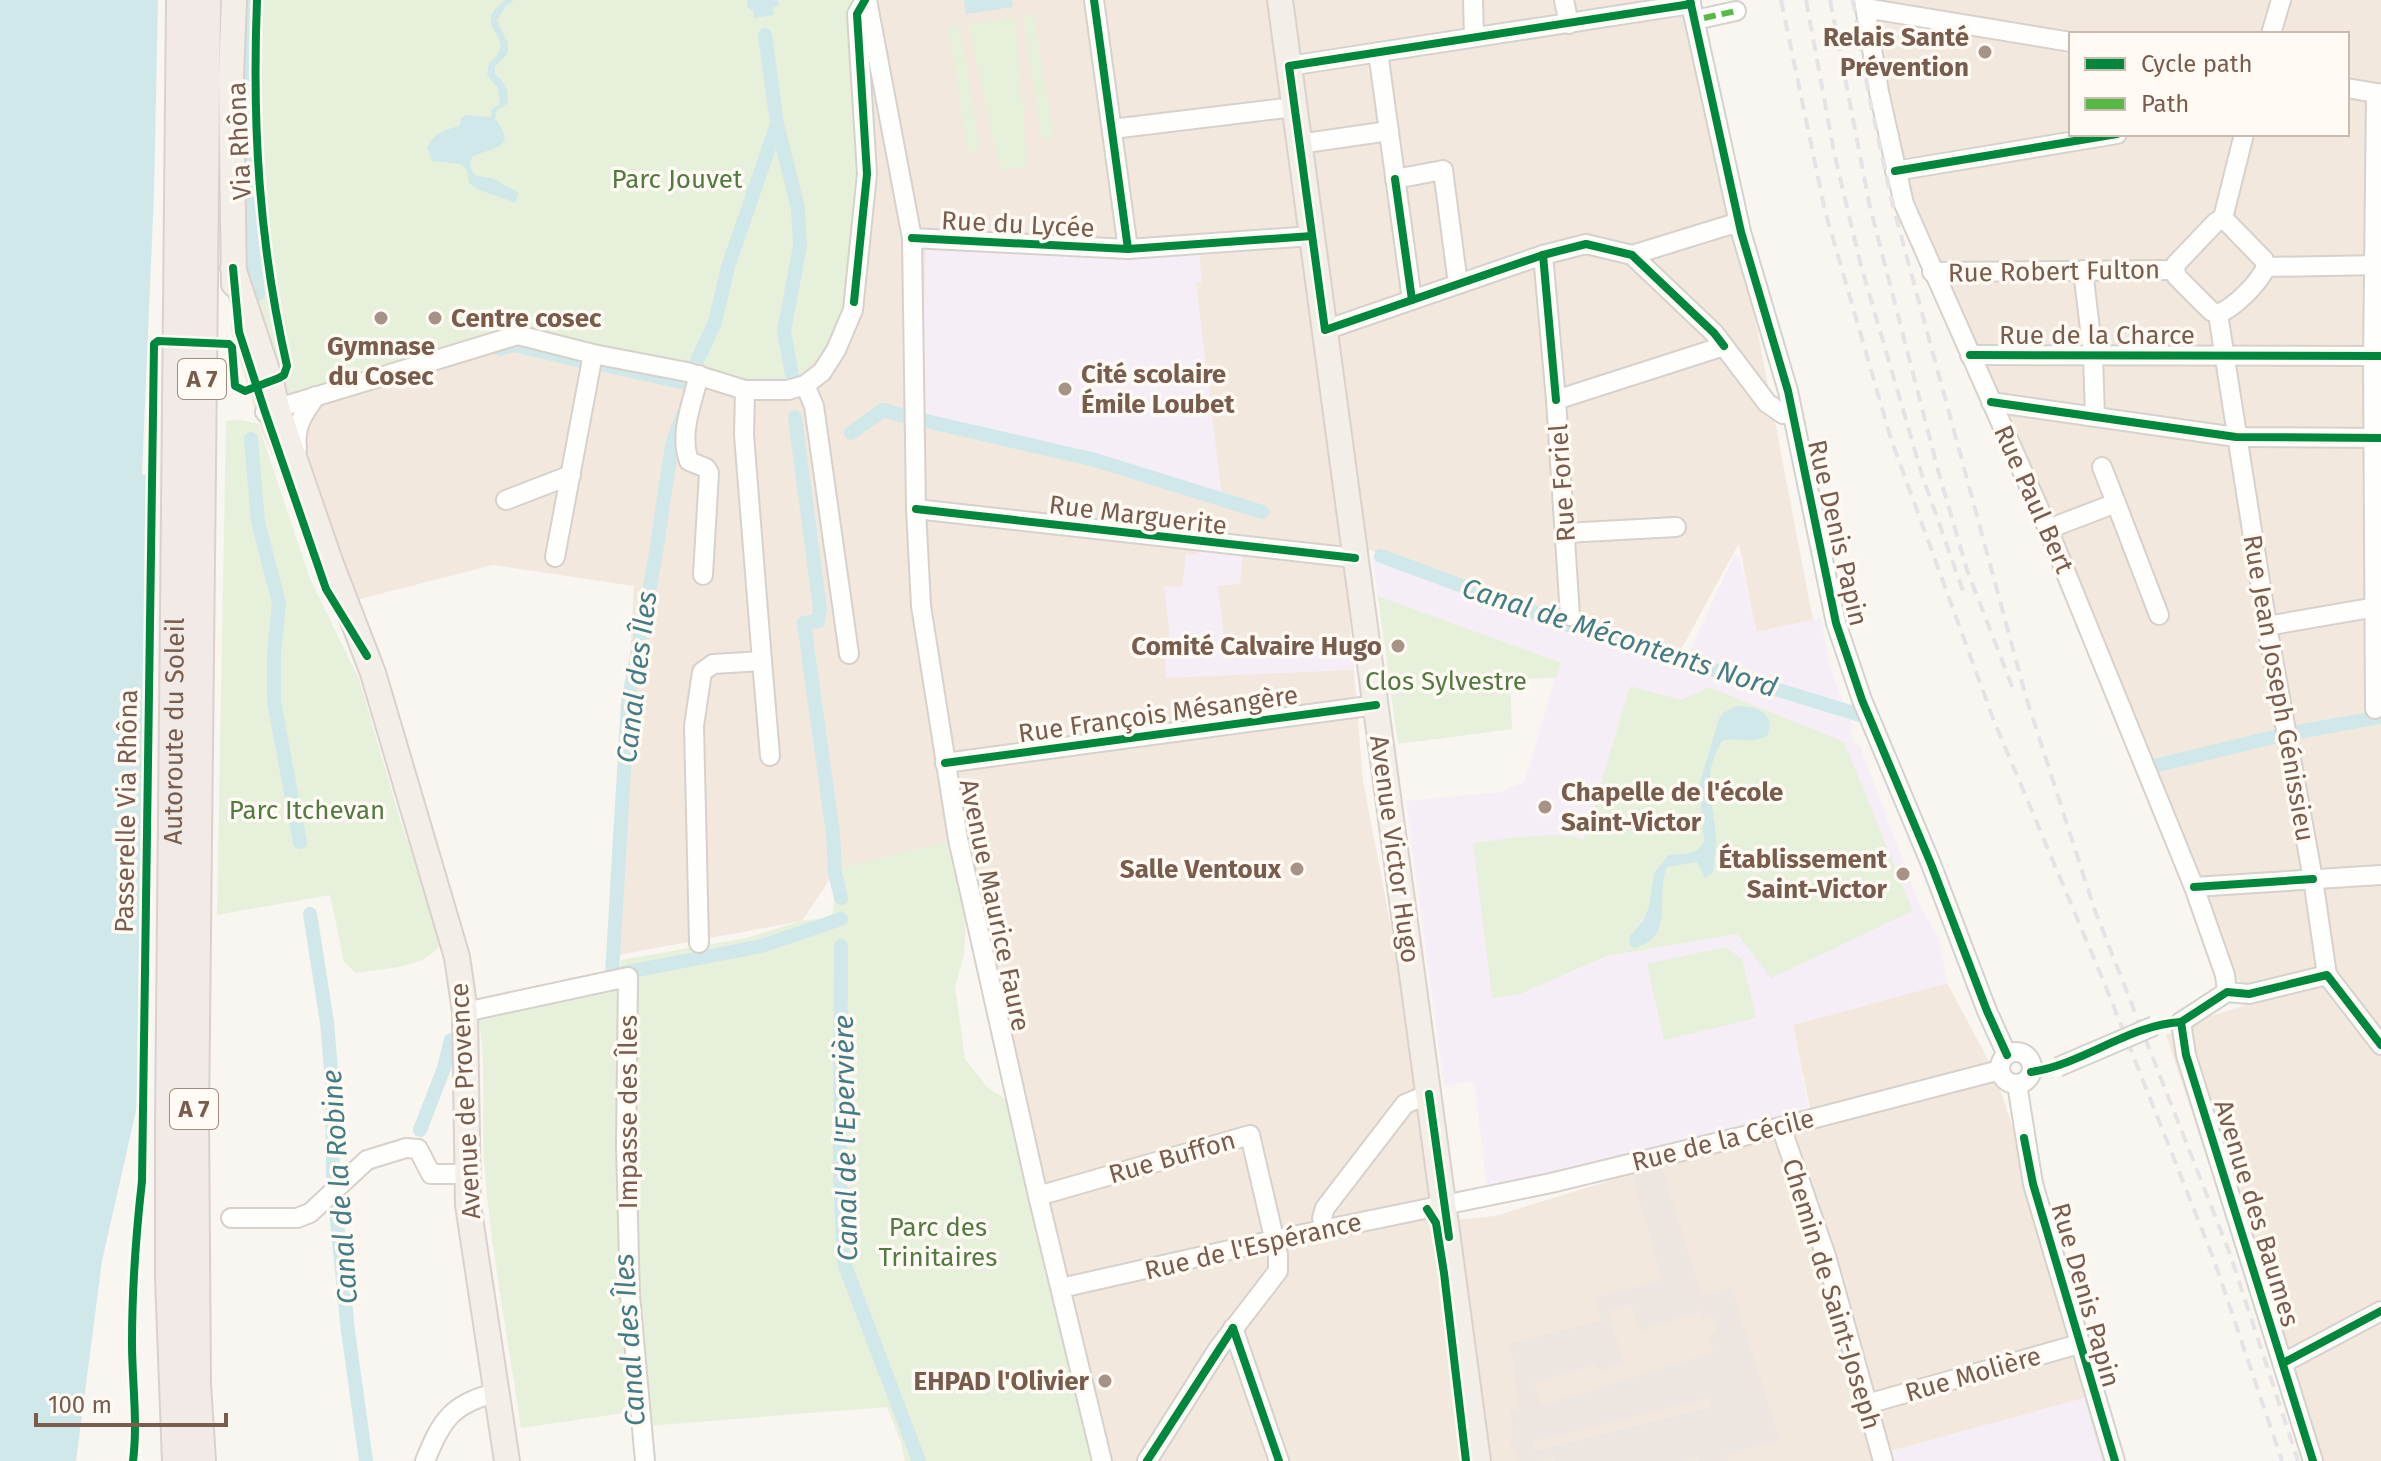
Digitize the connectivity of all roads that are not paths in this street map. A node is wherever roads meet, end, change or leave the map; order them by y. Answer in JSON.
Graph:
{"nodes":[{"id":1,"x":181,"y":0,"type":"edge"},
{"id":2,"x":206,"y":0,"type":"edge"},
{"id":3,"x":234,"y":0,"type":"edge"},
{"id":4,"x":866,"y":0,"type":"edge"},
{"id":5,"x":1094,"y":0,"type":"edge"},
{"id":6,"x":1280,"y":0,"type":"edge"},
{"id":7,"x":1473,"y":0,"type":"edge"},
{"id":8,"x":1564,"y":0,"type":"edge"},
{"id":9,"x":2281,"y":0,"type":"edge"},
{"id":10,"x":1865,"y":4,"type":"edge"},
{"id":11,"x":1695,"y":8,"type":"edge"},
{"id":12,"x":1737,"y":10,"type":"edge"},
{"id":13,"x":1569,"y":24,"type":"junction"},
{"id":14,"x":2272,"y":32,"type":"edge"},
{"id":15,"x":1474,"y":37,"type":"junction"},
{"id":16,"x":2069,"y":42,"type":"edge"},
{"id":17,"x":1378,"y":52,"type":"junction"},
{"id":18,"x":1289,"y":66,"type":"junction"},
{"id":19,"x":2349,"y":88,"type":"edge"},
{"id":20,"x":2378,"y":94,"type":"edge"},
{"id":21,"x":1294,"y":107,"type":"junction"},
{"id":22,"x":1112,"y":129,"type":"junction"},
{"id":23,"x":1389,"y":131,"type":"junction"},
{"id":24,"x":2105,"y":136,"type":"edge"},
{"id":25,"x":2244,"y":136,"type":"edge"},
{"id":26,"x":1299,"y":144,"type":"junction"},
{"id":27,"x":1895,"y":171,"type":"junction"},
{"id":28,"x":1395,"y":179,"type":"junction"},
{"id":29,"x":2223,"y":218,"type":"junction"},
{"id":30,"x":1739,"y":222,"type":"junction"},
{"id":31,"x":1312,"y":236,"type":"junction"},
{"id":32,"x":912,"y":238,"type":"junction"},
{"id":33,"x":1128,"y":249,"type":"junction"},
{"id":34,"x":1543,"y":255,"type":"junction"},
{"id":35,"x":1632,"y":255,"type":"junction"},
{"id":36,"x":2378,"y":265,"type":"edge"},
{"id":37,"x":2266,"y":267,"type":"junction"},
{"id":38,"x":2083,"y":270,"type":"junction"},
{"id":39,"x":2175,"y":270,"type":"junction"},
{"id":40,"x":1932,"y":272,"type":"junction"},
{"id":41,"x":1458,"y":284,"type":"junction"},
{"id":42,"x":1412,"y":300,"type":"junction"},
{"id":43,"x":2218,"y":314,"type":"junction"},
{"id":44,"x":1325,"y":330,"type":"junction"},
{"id":45,"x":1724,"y":346,"type":"junction"},
{"id":46,"x":593,"y":354,"type":"junction"},
{"id":47,"x":2223,"y":354,"type":"junction"},
{"id":48,"x":1970,"y":355,"type":"junction"},
{"id":49,"x":2093,"y":355,"type":"junction"},
{"id":50,"x":2377,"y":356,"type":"edge"},
{"id":51,"x":699,"y":375,"type":"junction"},
{"id":52,"x":805,"y":385,"type":"junction"},
{"id":53,"x":745,"y":390,"type":"junction"},
{"id":54,"x":316,"y":396,"type":"junction"},
{"id":55,"x":1556,"y":400,"type":"junction"},
{"id":56,"x":1991,"y":402,"type":"junction"},
{"id":57,"x":271,"y":410,"type":"junction"},
{"id":58,"x":1792,"y":414,"type":"junction"},
{"id":59,"x":2095,"y":417,"type":"junction"},
{"id":60,"x":2236,"y":437,"type":"junction"},
{"id":61,"x":2377,"y":438,"type":"edge"},
{"id":62,"x":2102,"y":467,"type":"dead end"},
{"id":63,"x":571,"y":475,"type":"junction"},
{"id":64,"x":302,"y":480,"type":"junction"},
{"id":65,"x":506,"y":500,"type":"dead end"},
{"id":66,"x":2116,"y":503,"type":"junction"},
{"id":67,"x":916,"y":509,"type":"junction"},
{"id":68,"x":1676,"y":527,"type":"dead end"},
{"id":69,"x":2048,"y":529,"type":"junction"},
{"id":70,"x":1565,"y":533,"type":"junction"},
{"id":71,"x":555,"y":557,"type":"dead end"},
{"id":72,"x":1355,"y":558,"type":"junction"},
{"id":73,"x":703,"y":575,"type":"dead end"},
{"id":74,"x":2378,"y":607,"type":"edge"},
{"id":75,"x":2159,"y":615,"type":"dead end"},
{"id":76,"x":1570,"y":616,"type":"dead end"},
{"id":77,"x":2267,"y":626,"type":"junction"},
{"id":78,"x":849,"y":654,"type":"dead end"},
{"id":79,"x":367,"y":656,"type":"junction"},
{"id":80,"x":762,"y":661,"type":"junction"},
{"id":81,"x":1376,"y":705,"type":"junction"},
{"id":82,"x":2375,"y":709,"type":"dead end"},
{"id":83,"x":770,"y":756,"type":"dead end"},
{"id":84,"x":945,"y":763,"type":"junction"},
{"id":85,"x":2381,"y":875,"type":"edge"},
{"id":86,"x":2313,"y":879,"type":"junction"},
{"id":87,"x":2194,"y":887,"type":"junction"},
{"id":88,"x":699,"y":943,"type":"dead end"},
{"id":89,"x":2327,"y":975,"type":"junction"},
{"id":90,"x":2227,"y":992,"type":"junction"},
{"id":91,"x":465,"y":1012,"type":"junction"},
{"id":92,"x":2181,"y":1022,"type":"junction"},
{"id":93,"x":2381,"y":1045,"type":"edge"},
{"id":94,"x":2004,"y":1062,"type":"junction"},
{"id":95,"x":2024,"y":1078,"type":"junction"},
{"id":96,"x":1429,"y":1094,"type":"junction"},
{"id":97,"x":1781,"y":1127,"type":"junction"},
{"id":98,"x":467,"y":1174,"type":"junction"},
{"id":99,"x":1038,"y":1196,"type":"junction"},
{"id":100,"x":1445,"y":1204,"type":"junction"},
{"id":101,"x":231,"y":1218,"type":"dead end"},
{"id":102,"x":1325,"y":1229,"type":"junction"},
{"id":103,"x":1274,"y":1240,"type":"junction"},
{"id":104,"x":1061,"y":1288,"type":"junction"},
{"id":105,"x":2381,"y":1311,"type":"edge"},
{"id":106,"x":1233,"y":1328,"type":"junction"},
{"id":107,"x":2079,"y":1344,"type":"junction"},
{"id":108,"x":2283,"y":1363,"type":"junction"},
{"id":109,"x":496,"y":1393,"type":"junction"},
{"id":110,"x":1867,"y":1404,"type":"junction"},
{"id":111,"x":1882,"y":1458,"type":"edge"},
{"id":112,"x":177,"y":1461,"type":"edge"},
{"id":113,"x":201,"y":1461,"type":"edge"},
{"id":114,"x":425,"y":1461,"type":"edge"},
{"id":115,"x":507,"y":1461,"type":"edge"},
{"id":116,"x":645,"y":1461,"type":"edge"},
{"id":117,"x":1102,"y":1461,"type":"edge"},
{"id":118,"x":1147,"y":1461,"type":"edge"},
{"id":119,"x":1279,"y":1461,"type":"edge"},
{"id":120,"x":1478,"y":1461,"type":"edge"},
{"id":121,"x":2115,"y":1461,"type":"edge"},
{"id":122,"x":2313,"y":1461,"type":"edge"}],
"edges":[{"from":1,"to":112,"type":"highway","name":"Autoroute du Soleil","number":"A 7"},
{"from":2,"to":113,"type":"highway","name":"Autoroute du Soleil","number":"A 7"},
{"from":3,"to":57,"type":"main road","name":"Avenue de Provence"},
{"from":4,"to":32,"type":"street","name":"Avenue Maurice Faure"},
{"from":4,"to":52,"type":"street"},
{"from":5,"to":22,"type":"street"},
{"from":6,"to":18,"type":"main road","name":"Avenue Victor Hugo"},
{"from":7,"to":15,"type":"street"},
{"from":8,"to":13,"type":"street"},
{"from":9,"to":14,"type":"street"},
{"from":10,"to":16,"type":"street"},
{"from":10,"to":27,"type":"street","name":"Rue Paul Bert"},
{"from":11,"to":12,"type":"street"},
{"from":11,"to":13,"type":"street"},
{"from":11,"to":30,"type":"street","name":"Rue Denis Papin"},
{"from":13,"to":15,"type":"street"},
{"from":15,"to":17,"type":"street"},
{"from":17,"to":18,"type":"street"},
{"from":17,"to":23,"type":"street"},
{"from":18,"to":21,"type":"main road","name":"Avenue Victor Hugo"},
{"from":19,"to":20,"type":"street"},
{"from":20,"to":36,"type":"street"},
{"from":21,"to":22,"type":"street"},
{"from":21,"to":26,"type":"main road","name":"Avenue Victor Hugo"},
{"from":22,"to":33,"type":"street"},
{"from":23,"to":26,"type":"street"},
{"from":23,"to":28,"type":"street"},
{"from":24,"to":27,"type":"street"},
{"from":25,"to":29,"type":"street"},
{"from":26,"to":31,"type":"main road","name":"Avenue Victor Hugo"},
{"from":27,"to":40,"type":"street","name":"Rue Paul Bert"},
{"from":28,"to":41,"type":"street"},
{"from":28,"to":42,"type":"street"},
{"from":29,"to":37,"type":"street"},
{"from":29,"to":39,"type":"street"},
{"from":30,"to":35,"type":"street"},
{"from":30,"to":58,"type":"street","name":"Rue Denis Papin"},
{"from":31,"to":33,"type":"street","name":"Rue du Lycée"},
{"from":31,"to":44,"type":"main road","name":"Avenue Victor Hugo"},
{"from":32,"to":33,"type":"street","name":"Rue du Lycée"},
{"from":32,"to":67,"type":"street","name":"Avenue Maurice Faure"},
{"from":34,"to":35,"type":"street"},
{"from":34,"to":41,"type":"street"},
{"from":34,"to":55,"type":"street","name":"Rue Foriel"},
{"from":35,"to":45,"type":"street"},
{"from":36,"to":37,"type":"street"},
{"from":36,"to":50,"type":"street"},
{"from":37,"to":43,"type":"street"},
{"from":38,"to":39,"type":"street","name":"Rue Robert Fulton"},
{"from":38,"to":40,"type":"street","name":"Rue Robert Fulton"},
{"from":38,"to":49,"type":"street"},
{"from":39,"to":43,"type":"street"},
{"from":40,"to":48,"type":"street","name":"Rue Paul Bert"},
{"from":41,"to":42,"type":"street"},
{"from":42,"to":44,"type":"street"},
{"from":43,"to":47,"type":"street","name":"Rue Jean Joseph Génissieu"},
{"from":44,"to":72,"type":"main road","name":"Avenue Victor Hugo"},
{"from":45,"to":55,"type":"street"},
{"from":45,"to":58,"type":"street"},
{"from":46,"to":51,"type":"street"},
{"from":46,"to":54,"type":"street"},
{"from":46,"to":63,"type":"street"},
{"from":47,"to":49,"type":"street","name":"Rue de la Charce"},
{"from":47,"to":50,"type":"street","name":"Rue de la Charce"},
{"from":47,"to":60,"type":"street","name":"Rue Jean Joseph Génissieu"},
{"from":48,"to":49,"type":"street","name":"Rue de la Charce"},
{"from":48,"to":56,"type":"street","name":"Rue Paul Bert"},
{"from":49,"to":59,"type":"street"},
{"from":50,"to":61,"type":"street"},
{"from":51,"to":53,"type":"street"},
{"from":51,"to":73,"type":"street"},
{"from":52,"to":53,"type":"street"},
{"from":52,"to":78,"type":"street"},
{"from":53,"to":80,"type":"street"},
{"from":54,"to":57,"type":"street"},
{"from":54,"to":64,"type":"street","name":"Avenue de Provence"},
{"from":55,"to":70,"type":"street","name":"Rue Foriel"},
{"from":56,"to":59,"type":"street"},
{"from":56,"to":69,"type":"street","name":"Rue Paul Bert"},
{"from":57,"to":64,"type":"main road","name":"Avenue de Provence"},
{"from":57,"to":79,"type":"main road","name":"Avenue de Provence"},
{"from":58,"to":94,"type":"street","name":"Rue Denis Papin"},
{"from":59,"to":60,"type":"street"},
{"from":60,"to":61,"type":"street"},
{"from":60,"to":77,"type":"street","name":"Rue Jean Joseph Génissieu"},
{"from":61,"to":74,"type":"street"},
{"from":62,"to":66,"type":"street"},
{"from":63,"to":65,"type":"street"},
{"from":63,"to":71,"type":"street"},
{"from":64,"to":79,"type":"main road","name":"Avenue de Provence"},
{"from":66,"to":69,"type":"street"},
{"from":66,"to":75,"type":"street"},
{"from":67,"to":72,"type":"street","name":"Rue Marguerite"},
{"from":67,"to":84,"type":"street","name":"Avenue Maurice Faure"},
{"from":68,"to":70,"type":"street"},
{"from":69,"to":87,"type":"street","name":"Rue Paul Bert"},
{"from":70,"to":76,"type":"street","name":"Rue Foriel"},
{"from":72,"to":81,"type":"main road","name":"Avenue Victor Hugo"},
{"from":74,"to":77,"type":"street"},
{"from":74,"to":82,"type":"street"},
{"from":77,"to":86,"type":"street","name":"Rue Jean Joseph Génissieu"},
{"from":79,"to":91,"type":"main road","name":"Avenue de Provence"},
{"from":80,"to":83,"type":"street"},
{"from":80,"to":88,"type":"street"},
{"from":81,"to":84,"type":"street","name":"Rue François Mésangère"},
{"from":81,"to":96,"type":"main road","name":"Avenue Victor Hugo"},
{"from":84,"to":99,"type":"street","name":"Avenue Maurice Faure"},
{"from":85,"to":86,"type":"street"},
{"from":86,"to":87,"type":"street"},
{"from":86,"to":89,"type":"street","name":"Rue Jean Joseph Génissieu"},
{"from":87,"to":90,"type":"street","name":"Rue Paul Bert"},
{"from":89,"to":90,"type":"street"},
{"from":89,"to":93,"type":"street","name":"Rue Jean Joseph Génissieu"},
{"from":90,"to":92,"type":"street"},
{"from":91,"to":98,"type":"main road","name":"Avenue de Provence"},
{"from":91,"to":116,"type":"street","name":"Impasse des Îles"},
{"from":92,"to":95,"type":"street","bridge":true},
{"from":92,"to":108,"type":"street","name":"Avenue des Baumes"},
{"from":94,"to":95,"type":"street"},
{"from":94,"to":95,"type":"street"},
{"from":94,"to":97,"type":"street","name":"Rue de la Cécile"},
{"from":95,"to":107,"type":"street","name":"Rue Denis Papin"},
{"from":96,"to":100,"type":"main road","name":"Avenue Victor Hugo"},
{"from":96,"to":102,"type":"street"},
{"from":97,"to":100,"type":"street","name":"Rue de la Cécile"},
{"from":97,"to":110,"type":"street","name":"Chemin de Saint-Joseph"},
{"from":98,"to":101,"type":"street"},
{"from":98,"to":109,"type":"main road","name":"Avenue de Provence"},
{"from":99,"to":103,"type":"street","name":"Rue Buffon"},
{"from":99,"to":104,"type":"street","name":"Avenue Maurice Faure"},
{"from":100,"to":102,"type":"street","name":"Rue de l'Espérance"},
{"from":100,"to":120,"type":"main road","name":"Avenue Victor Hugo"},
{"from":102,"to":103,"type":"street","name":"Rue de l'Espérance"},
{"from":103,"to":104,"type":"street","name":"Rue de l'Espérance"},
{"from":103,"to":106,"type":"street"},
{"from":104,"to":117,"type":"street","name":"Avenue Maurice Faure"},
{"from":105,"to":108,"type":"street"},
{"from":106,"to":118,"type":"street"},
{"from":106,"to":119,"type":"street"},
{"from":107,"to":110,"type":"street","name":"Rue Molière"},
{"from":107,"to":121,"type":"street","name":"Rue Denis Papin"},
{"from":108,"to":122,"type":"street","name":"Avenue des Baumes"},
{"from":109,"to":114,"type":"street"},
{"from":109,"to":115,"type":"main road","name":"Avenue de Provence"},
{"from":110,"to":111,"type":"street","name":"Chemin de Saint-Joseph"}]}
